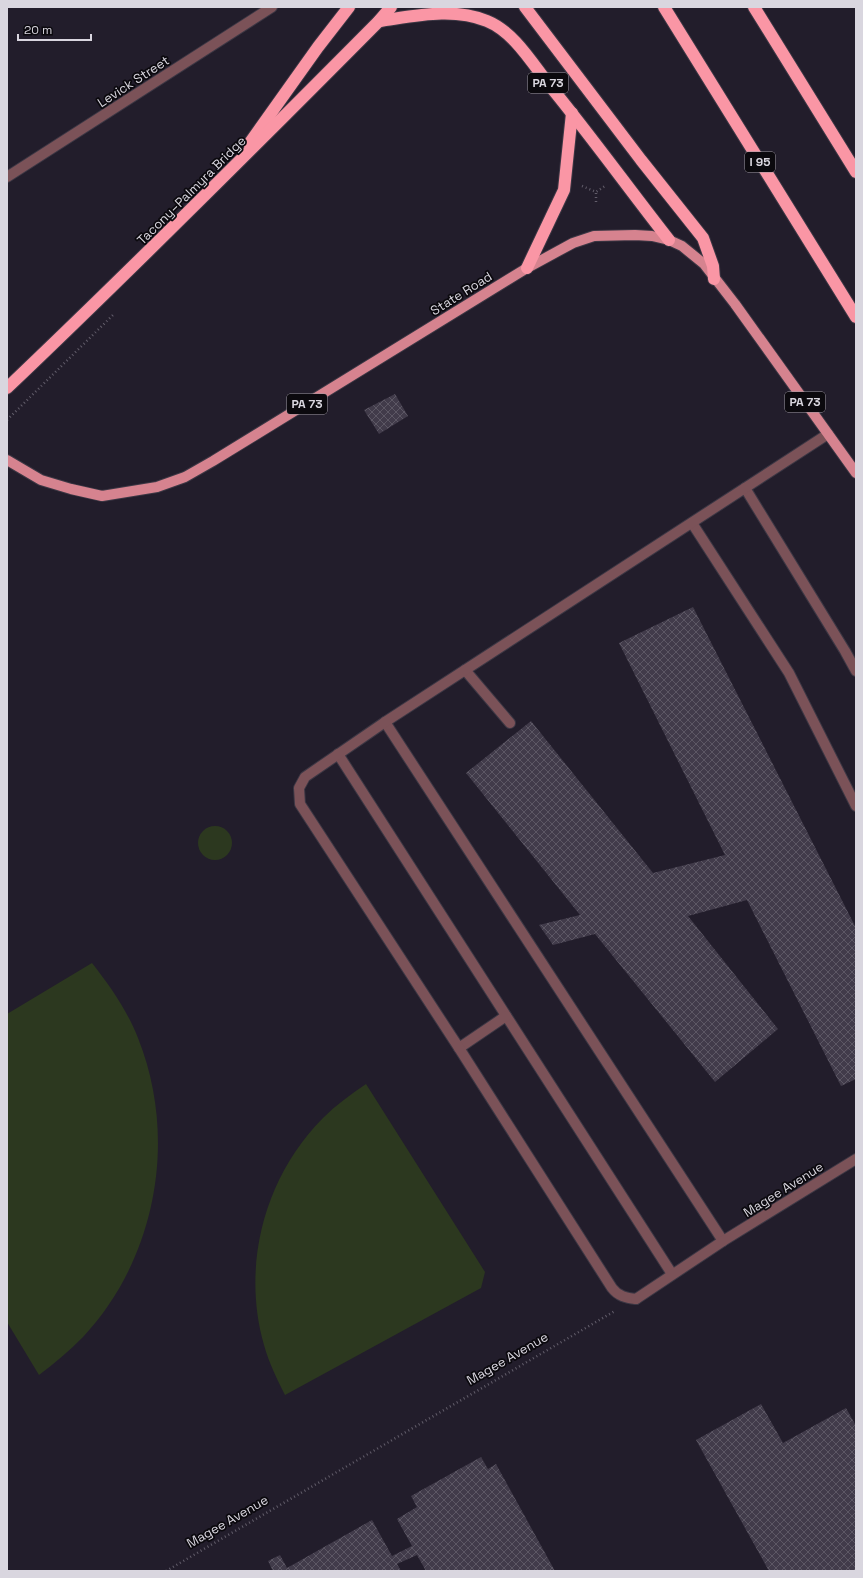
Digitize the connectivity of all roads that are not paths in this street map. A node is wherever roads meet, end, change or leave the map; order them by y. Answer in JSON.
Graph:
{"nodes":[{"id":1,"x":272,"y":7,"type":"edge"},
{"id":2,"x":349,"y":7,"type":"edge"},
{"id":3,"x":391,"y":7,"type":"edge"},
{"id":4,"x":525,"y":7,"type":"edge"},
{"id":5,"x":664,"y":7,"type":"edge"},
{"id":6,"x":754,"y":7,"type":"edge"},
{"id":7,"x":379,"y":21,"type":"junction"},
{"id":8,"x":572,"y":113,"type":"junction"},
{"id":9,"x":229,"y":172,"type":"junction"},
{"id":10,"x":856,"y":172,"type":"edge"},
{"id":11,"x":7,"y":177,"type":"edge"},
{"id":12,"x":668,"y":240,"type":"junction"},
{"id":13,"x":527,"y":268,"type":"junction"},
{"id":14,"x":714,"y":279,"type":"junction"},
{"id":15,"x":856,"y":316,"type":"edge"},
{"id":16,"x":7,"y":388,"type":"edge"},
{"id":17,"x":828,"y":434,"type":"junction"},
{"id":18,"x":7,"y":460,"type":"edge"},
{"id":19,"x":856,"y":473,"type":"edge"},
{"id":20,"x":745,"y":488,"type":"junction"},
{"id":21,"x":692,"y":523,"type":"junction"},
{"id":22,"x":465,"y":670,"type":"junction"},
{"id":23,"x":856,"y":672,"type":"edge"},
{"id":24,"x":385,"y":722,"type":"junction"},
{"id":25,"x":510,"y":723,"type":"dead end"},
{"id":26,"x":338,"y":754,"type":"junction"},
{"id":27,"x":856,"y":806,"type":"edge"},
{"id":28,"x":506,"y":1016,"type":"junction"},
{"id":29,"x":459,"y":1048,"type":"junction"},
{"id":30,"x":856,"y":1159,"type":"edge"},
{"id":31,"x":723,"y":1241,"type":"junction"},
{"id":32,"x":672,"y":1274,"type":"junction"}],
"edges":[{"from":1,"to":11,"type":"street","name":"Levick Street"},
{"from":2,"to":9,"type":"highway"},
{"from":3,"to":7,"type":"highway","name":"Tacony–Palmyra Bridge"},
{"from":4,"to":14,"type":"highway"},
{"from":5,"to":15,"type":"highway","number":"I 95"},
{"from":6,"to":10,"type":"highway"},
{"from":7,"to":8,"type":"highway","number":"PA 73"},
{"from":7,"to":9,"type":"highway","name":"Tacony–Palmyra Bridge"},
{"from":8,"to":12,"type":"highway","number":"PA 73"},
{"from":8,"to":13,"type":"highway"},
{"from":9,"to":16,"type":"highway","name":"Tacony–Palmyra Bridge"},
{"from":12,"to":13,"type":"main road","name":"State Road","number":"PA 73"},
{"from":12,"to":14,"type":"main road","name":"State Road","number":"PA 73"},
{"from":13,"to":18,"type":"main road","name":"State Road","number":"PA 73"},
{"from":14,"to":17,"type":"main road","name":"State Road","number":"PA 73"},
{"from":17,"to":19,"type":"main road","name":"State Road","number":"PA 73"},
{"from":17,"to":20,"type":"street"},
{"from":20,"to":21,"type":"street"},
{"from":20,"to":23,"type":"street"},
{"from":21,"to":22,"type":"street"},
{"from":21,"to":27,"type":"street"},
{"from":22,"to":24,"type":"street"},
{"from":22,"to":25,"type":"street"},
{"from":24,"to":26,"type":"street"},
{"from":24,"to":31,"type":"street"},
{"from":26,"to":28,"type":"street"},
{"from":26,"to":29,"type":"street"},
{"from":28,"to":29,"type":"street"},
{"from":28,"to":32,"type":"street"},
{"from":29,"to":32,"type":"street","name":"Magee Avenue"},
{"from":30,"to":31,"type":"street","name":"Magee Avenue"},
{"from":31,"to":32,"type":"street","name":"Magee Avenue"}]}
